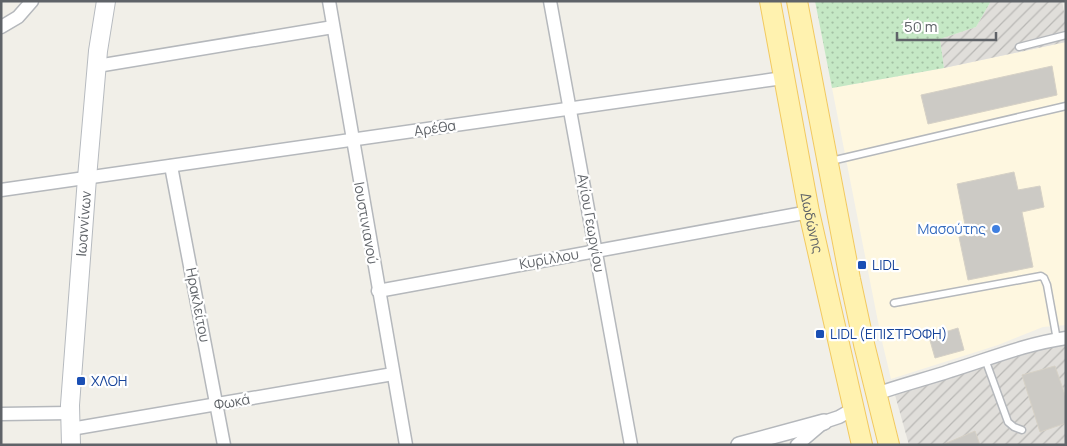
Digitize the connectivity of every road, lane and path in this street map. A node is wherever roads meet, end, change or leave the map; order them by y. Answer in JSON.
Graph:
{"nodes":[{"id":1,"x":32,"y":1,"type":"edge"},
{"id":2,"x":106,"y":1,"type":"edge"},
{"id":3,"x":329,"y":1,"type":"edge"},
{"id":4,"x":550,"y":1,"type":"edge"},
{"id":5,"x":770,"y":1,"type":"edge"},
{"id":6,"x":797,"y":1,"type":"edge"},
{"id":7,"x":1,"y":26,"type":"edge"},
{"id":8,"x":333,"y":27,"type":"junction"},
{"id":9,"x":1066,"y":36,"type":"edge"},
{"id":10,"x":1019,"y":47,"type":"dead end"},
{"id":11,"x":97,"y":66,"type":"junction"},
{"id":12,"x":783,"y":78,"type":"junction"},
{"id":13,"x":1066,"y":106,"type":"edge"},
{"id":14,"x":570,"y":108,"type":"junction"},
{"id":15,"x":352,"y":140,"type":"junction"},
{"id":16,"x":827,"y":162,"type":"junction"},
{"id":17,"x":171,"y":166,"type":"junction"},
{"id":18,"x":87,"y":178,"type":"junction"},
{"id":19,"x":1,"y":190,"type":"edge"},
{"id":20,"x":809,"y":212,"type":"junction"},
{"id":21,"x":596,"y":251,"type":"junction"},
{"id":22,"x":378,"y":291,"type":"junction"},
{"id":23,"x":894,"y":303,"type":"dead end"},
{"id":24,"x":1062,"y":339,"type":"edge"},
{"id":25,"x":985,"y":359,"type":"junction"},
{"id":26,"x":393,"y":374,"type":"junction"},
{"id":27,"x":876,"y":394,"type":"junction"},
{"id":28,"x":216,"y":405,"type":"junction"},
{"id":29,"x":853,"y":409,"type":"junction"},
{"id":30,"x":1,"y":414,"type":"edge"},
{"id":31,"x":824,"y":422,"type":"junction"},
{"id":32,"x":71,"y":429,"type":"edge"},
{"id":33,"x":1022,"y":430,"type":"dead end"},
{"id":34,"x":224,"y":445,"type":"edge"},
{"id":35,"x":406,"y":445,"type":"edge"},
{"id":36,"x":631,"y":445,"type":"edge"},
{"id":37,"x":739,"y":445,"type":"edge"},
{"id":38,"x":797,"y":445,"type":"edge"},
{"id":39,"x":862,"y":445,"type":"edge"},
{"id":40,"x":889,"y":445,"type":"edge"}],
"edges":[{"from":1,"to":7,"type":"street"},
{"from":2,"to":11,"type":"main road","name":"Ιωαννίνων"},
{"from":3,"to":8,"type":"street","name":"Ιουστινιανού"},
{"from":4,"to":14,"type":"street","name":"Αγίου Γεωργίου"},
{"from":5,"to":12,"type":"main road","name":"Δωδώνης"},
{"from":6,"to":16,"type":"main road","name":"Δωδώνης"},
{"from":8,"to":11,"type":"street"},
{"from":8,"to":15,"type":"street","name":"Ιουστινιανού"},
{"from":9,"to":10,"type":"lane"},
{"from":11,"to":18,"type":"main road","name":"Ιωαννίνων"},
{"from":12,"to":14,"type":"street","name":"Αρέθα"},
{"from":12,"to":20,"type":"main road","name":"Δωδώνης"},
{"from":13,"to":16,"type":"lane"},
{"from":14,"to":15,"type":"street","name":"Αρέθα"},
{"from":14,"to":21,"type":"street","name":"Αγίου Γεωργίου"},
{"from":15,"to":17,"type":"street","name":"Αρέθα"},
{"from":15,"to":22,"type":"street","name":"Ιουστινιανού"},
{"from":16,"to":27,"type":"main road","name":"Δωδώνης"},
{"from":17,"to":18,"type":"street","name":"Αρέθα"},
{"from":17,"to":28,"type":"street","name":"Ηρακλείτου"},
{"from":18,"to":19,"type":"street","name":"Αρέθα"},
{"from":18,"to":32,"type":"main road","name":"Ιωαννίνων"},
{"from":20,"to":21,"type":"street","name":"Κυρίλλου"},
{"from":20,"to":29,"type":"main road","name":"Δωδώνης"},
{"from":21,"to":22,"type":"street","name":"Κυρίλλου"},
{"from":21,"to":36,"type":"street","name":"Αγίου Γεωργίου"},
{"from":22,"to":26,"type":"street","name":"Ιουστινιανού"},
{"from":23,"to":24,"type":"lane"},
{"from":24,"to":25,"type":"street"},
{"from":25,"to":27,"type":"street"},
{"from":25,"to":33,"type":"lane"},
{"from":26,"to":28,"type":"street","name":"Φωκά"},
{"from":26,"to":35,"type":"street","name":"Ιουστινιανού"},
{"from":27,"to":40,"type":"main road","name":"Δωδώνης"},
{"from":28,"to":32,"type":"street","name":"Φωκά"},
{"from":28,"to":34,"type":"street","name":"Ηρακλείτου"},
{"from":29,"to":31,"type":"street"},
{"from":29,"to":39,"type":"main road","name":"Δωδώνης"},
{"from":30,"to":32,"type":"street","name":"Φωκά"},
{"from":31,"to":37,"type":"street"},
{"from":31,"to":38,"type":"street"}]}
